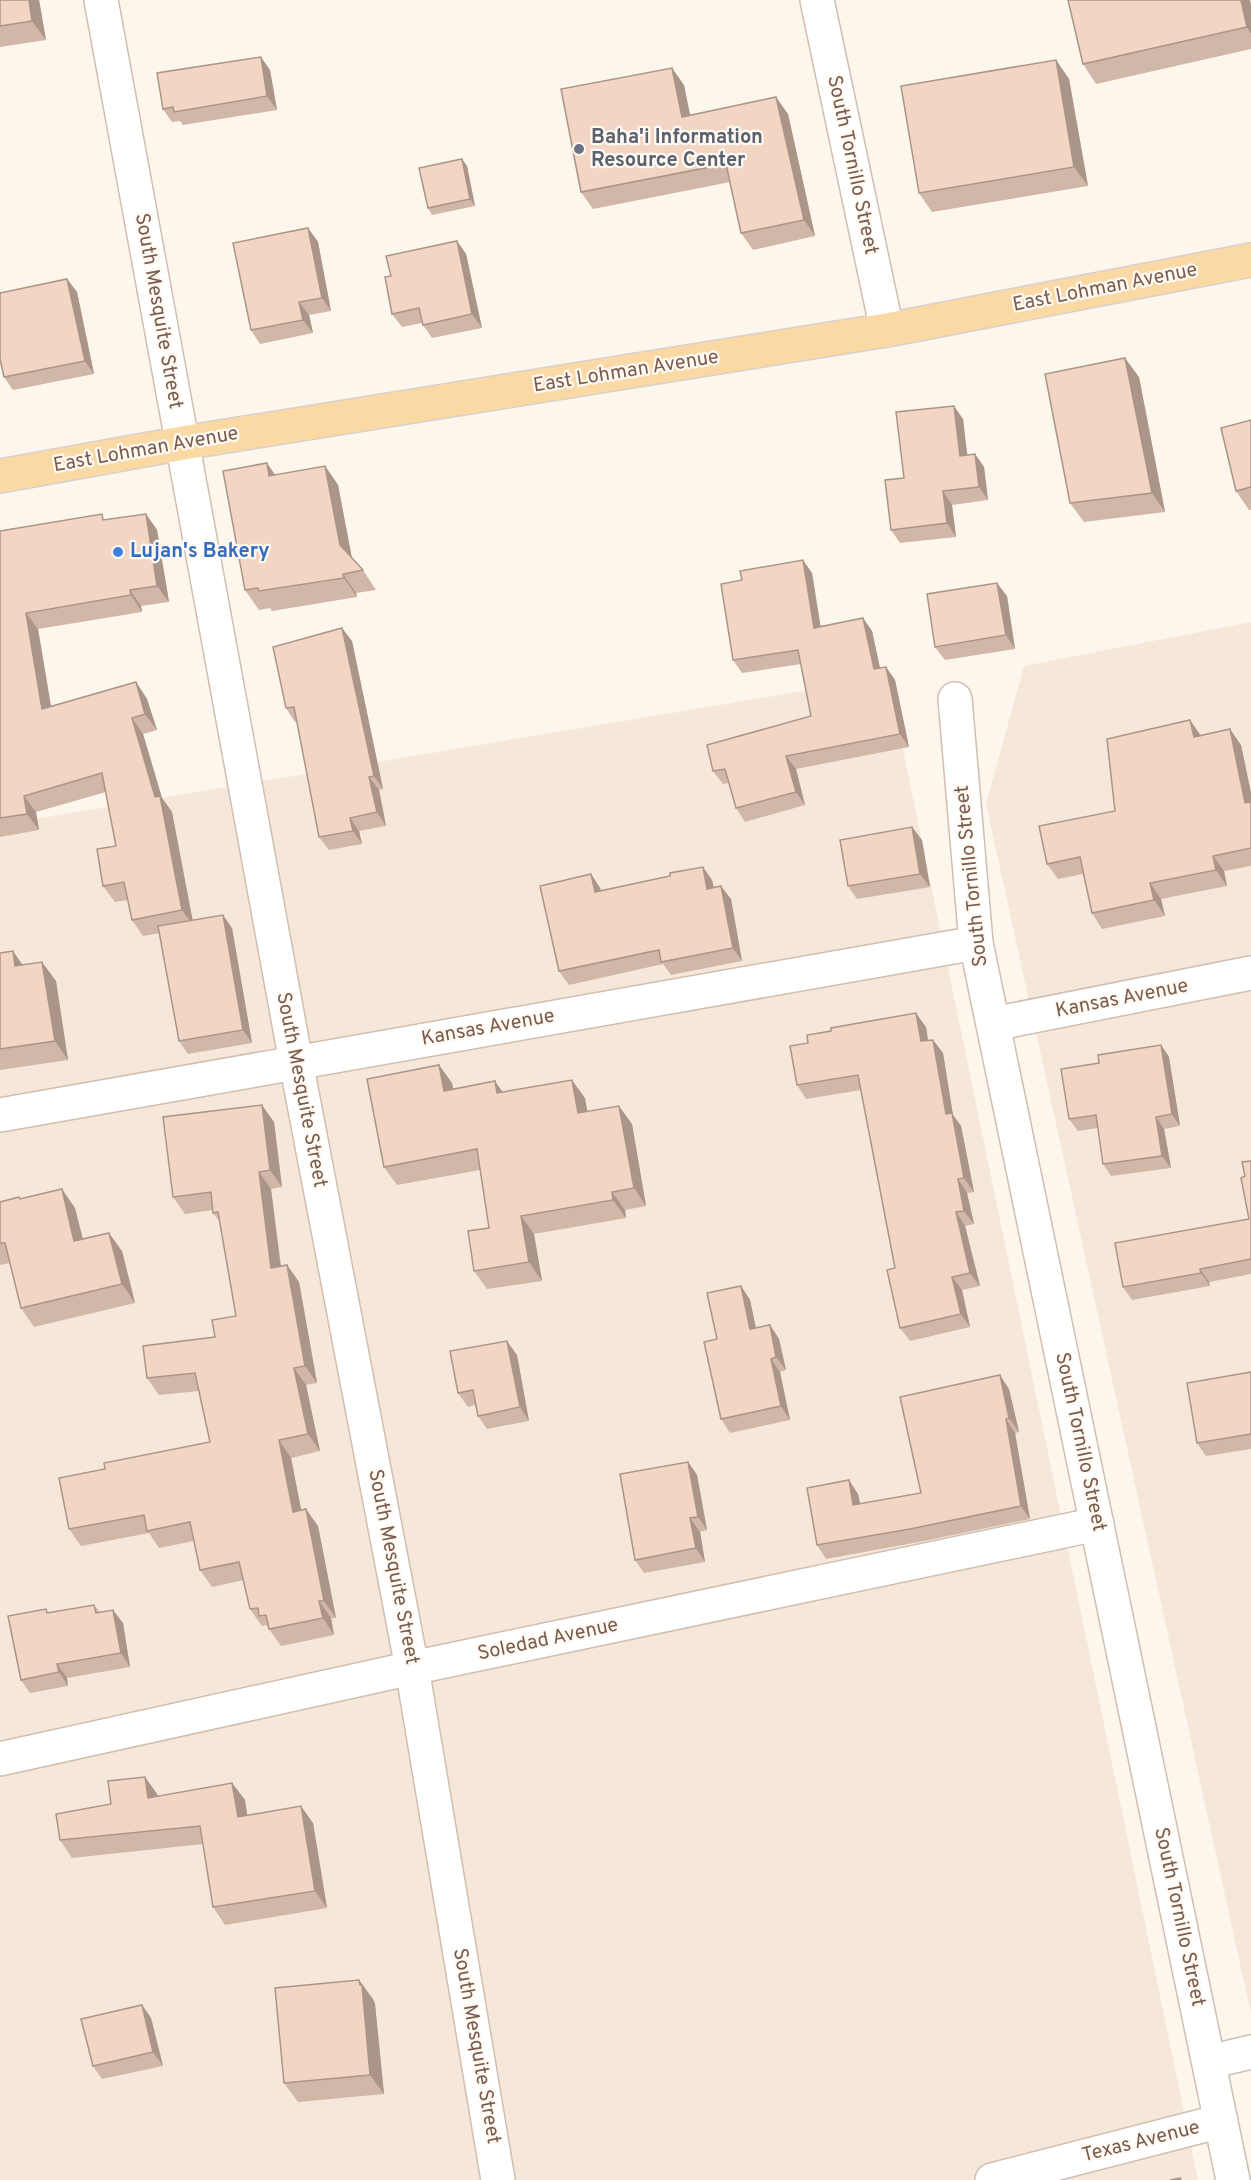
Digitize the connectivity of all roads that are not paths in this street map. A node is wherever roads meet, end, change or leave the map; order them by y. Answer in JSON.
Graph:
{"nodes":[{"id":1,"x":101,"y":0,"type":"edge"},
{"id":2,"x":817,"y":0,"type":"edge"},
{"id":3,"x":1251,"y":260,"type":"edge"},
{"id":4,"x":887,"y":330,"type":"junction"},
{"id":5,"x":183,"y":442,"type":"junction"},
{"id":6,"x":0,"y":476,"type":"edge"},
{"id":7,"x":955,"y":699,"type":"dead end"},
{"id":8,"x":976,"y":943,"type":"junction"},
{"id":9,"x":1251,"y":973,"type":"edge"},
{"id":10,"x":993,"y":1024,"type":"junction"},
{"id":11,"x":296,"y":1062,"type":"junction"},
{"id":12,"x":0,"y":1115,"type":"edge"},
{"id":13,"x":1097,"y":1524,"type":"junction"},
{"id":14,"x":412,"y":1668,"type":"junction"},
{"id":15,"x":0,"y":1759,"type":"edge"},
{"id":16,"x":1251,"y":2052,"type":"edge"},
{"id":17,"x":1209,"y":2062,"type":"junction"},
{"id":18,"x":1221,"y":2121,"type":"junction"},
{"id":19,"x":498,"y":2180,"type":"edge"},
{"id":20,"x":992,"y":2180,"type":"edge"},
{"id":21,"x":1233,"y":2180,"type":"edge"}],
"edges":[{"from":1,"to":5,"type":"street","name":"South Mesquite Street"},
{"from":2,"to":4,"type":"street","name":"South Tornillo Street"},
{"from":3,"to":4,"type":"main road","name":"East Lohman Avenue"},
{"from":4,"to":5,"type":"main road","name":"East Lohman Avenue"},
{"from":5,"to":6,"type":"main road","name":"East Lohman Avenue"},
{"from":5,"to":11,"type":"street","name":"South Mesquite Street"},
{"from":7,"to":8,"type":"street","name":"South Tornillo Street"},
{"from":8,"to":10,"type":"street","name":"South Tornillo Street"},
{"from":8,"to":11,"type":"street","name":"Kansas Avenue"},
{"from":9,"to":10,"type":"street","name":"Kansas Avenue"},
{"from":10,"to":13,"type":"street","name":"South Tornillo Street"},
{"from":11,"to":12,"type":"street","name":"Kansas Avenue"},
{"from":11,"to":14,"type":"street","name":"South Mesquite Street"},
{"from":13,"to":14,"type":"street","name":"Soledad Avenue"},
{"from":13,"to":17,"type":"street","name":"South Tornillo Street"},
{"from":14,"to":15,"type":"street","name":"Soledad Avenue"},
{"from":14,"to":19,"type":"street","name":"South Mesquite Street"},
{"from":16,"to":17,"type":"street"},
{"from":17,"to":18,"type":"street","name":"South Tornillo Street"},
{"from":18,"to":20,"type":"street","name":"Texas Avenue"},
{"from":18,"to":21,"type":"street","name":"South Tornillo Street"}]}
